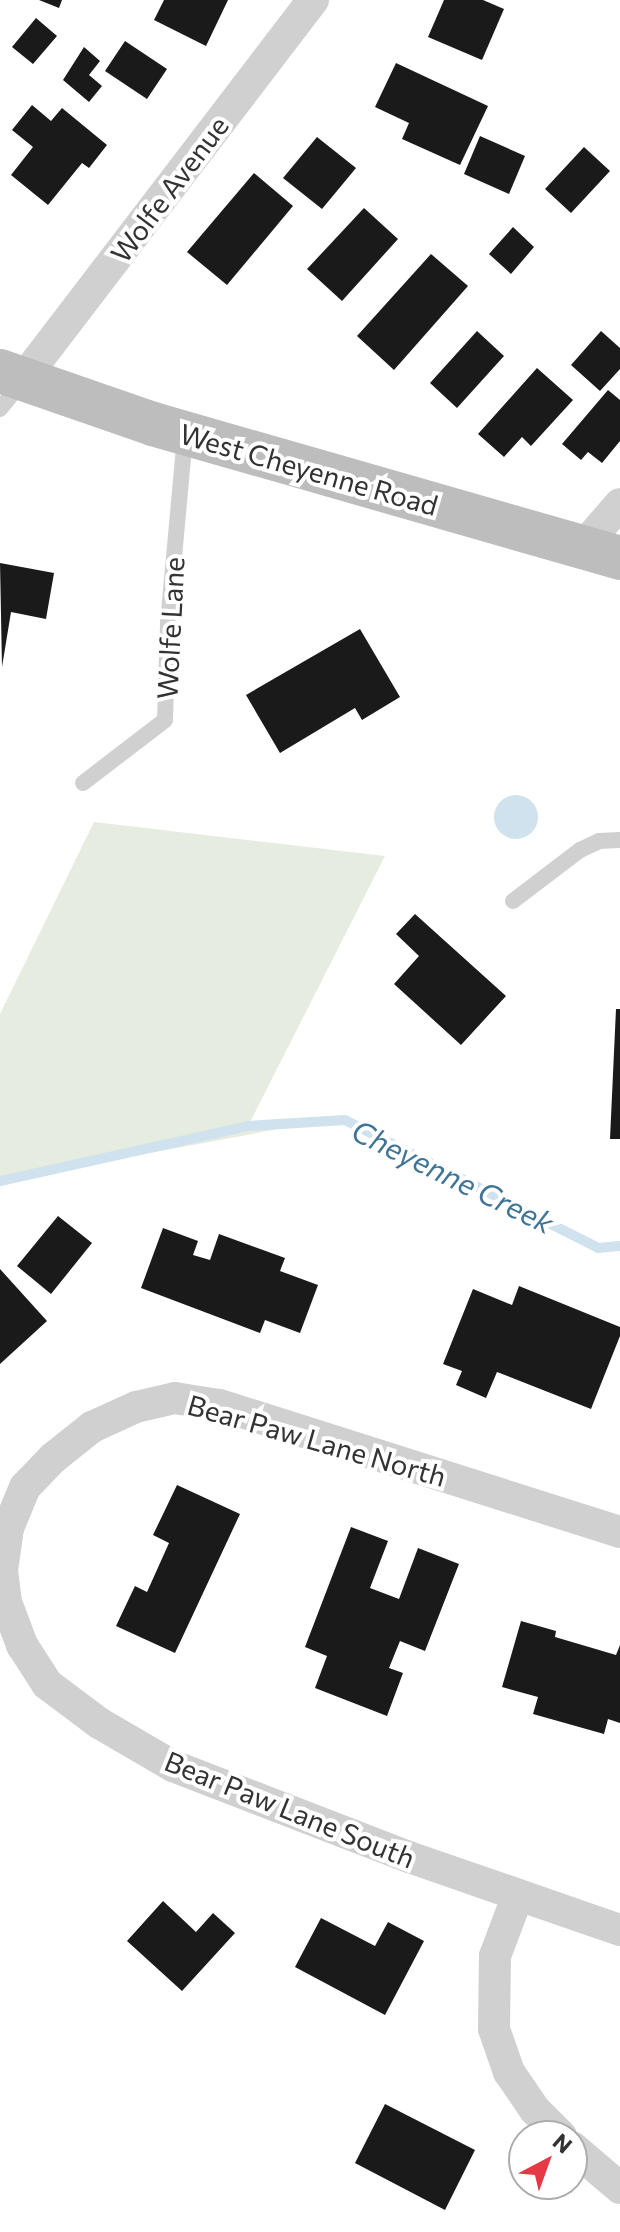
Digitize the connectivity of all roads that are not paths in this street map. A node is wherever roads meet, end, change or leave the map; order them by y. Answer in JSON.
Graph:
{"nodes":[{"id":1,"x":313,"y":0,"type":"edge"},
{"id":2,"x":8,"y":386,"type":"edge"},
{"id":3,"x":185,"y":433,"type":"junction"},
{"id":4,"x":620,"y":504,"type":"edge"},
{"id":5,"x":601,"y":553,"type":"edge"},
{"id":6,"x":83,"y":783,"type":"dead end"},
{"id":7,"x":620,"y":840,"type":"edge"},
{"id":8,"x":513,"y":901,"type":"dead end"},
{"id":9,"x":620,"y":1532,"type":"edge"},
{"id":10,"x":2,"y":1570,"type":"edge"},
{"id":11,"x":518,"y":1895,"type":"junction"},
{"id":12,"x":620,"y":1930,"type":"edge"},
{"id":13,"x":545,"y":2120,"type":"edge"},
{"id":14,"x":588,"y":2161,"type":"edge"},
{"id":15,"x":620,"y":2188,"type":"edge"}],
"edges":[{"from":1,"to":2,"type":"street","name":"Wolfe Avenue"},
{"from":2,"to":3,"type":"main road","name":"West Cheyenne Road"},
{"from":3,"to":5,"type":"main road","name":"West Cheyenne Road"},
{"from":3,"to":6,"type":"lane","name":"Wolfe Lane"},
{"from":4,"to":5,"type":"street"},
{"from":7,"to":8,"type":"lane"},
{"from":9,"to":10,"type":"street","name":"Bear Paw Lane North"},
{"from":10,"to":11,"type":"street","name":"Bear Paw Lane South"},
{"from":11,"to":12,"type":"street","name":"Bear Paw Lane South"},
{"from":11,"to":13,"type":"street"},
{"from":14,"to":15,"type":"street"}]}
